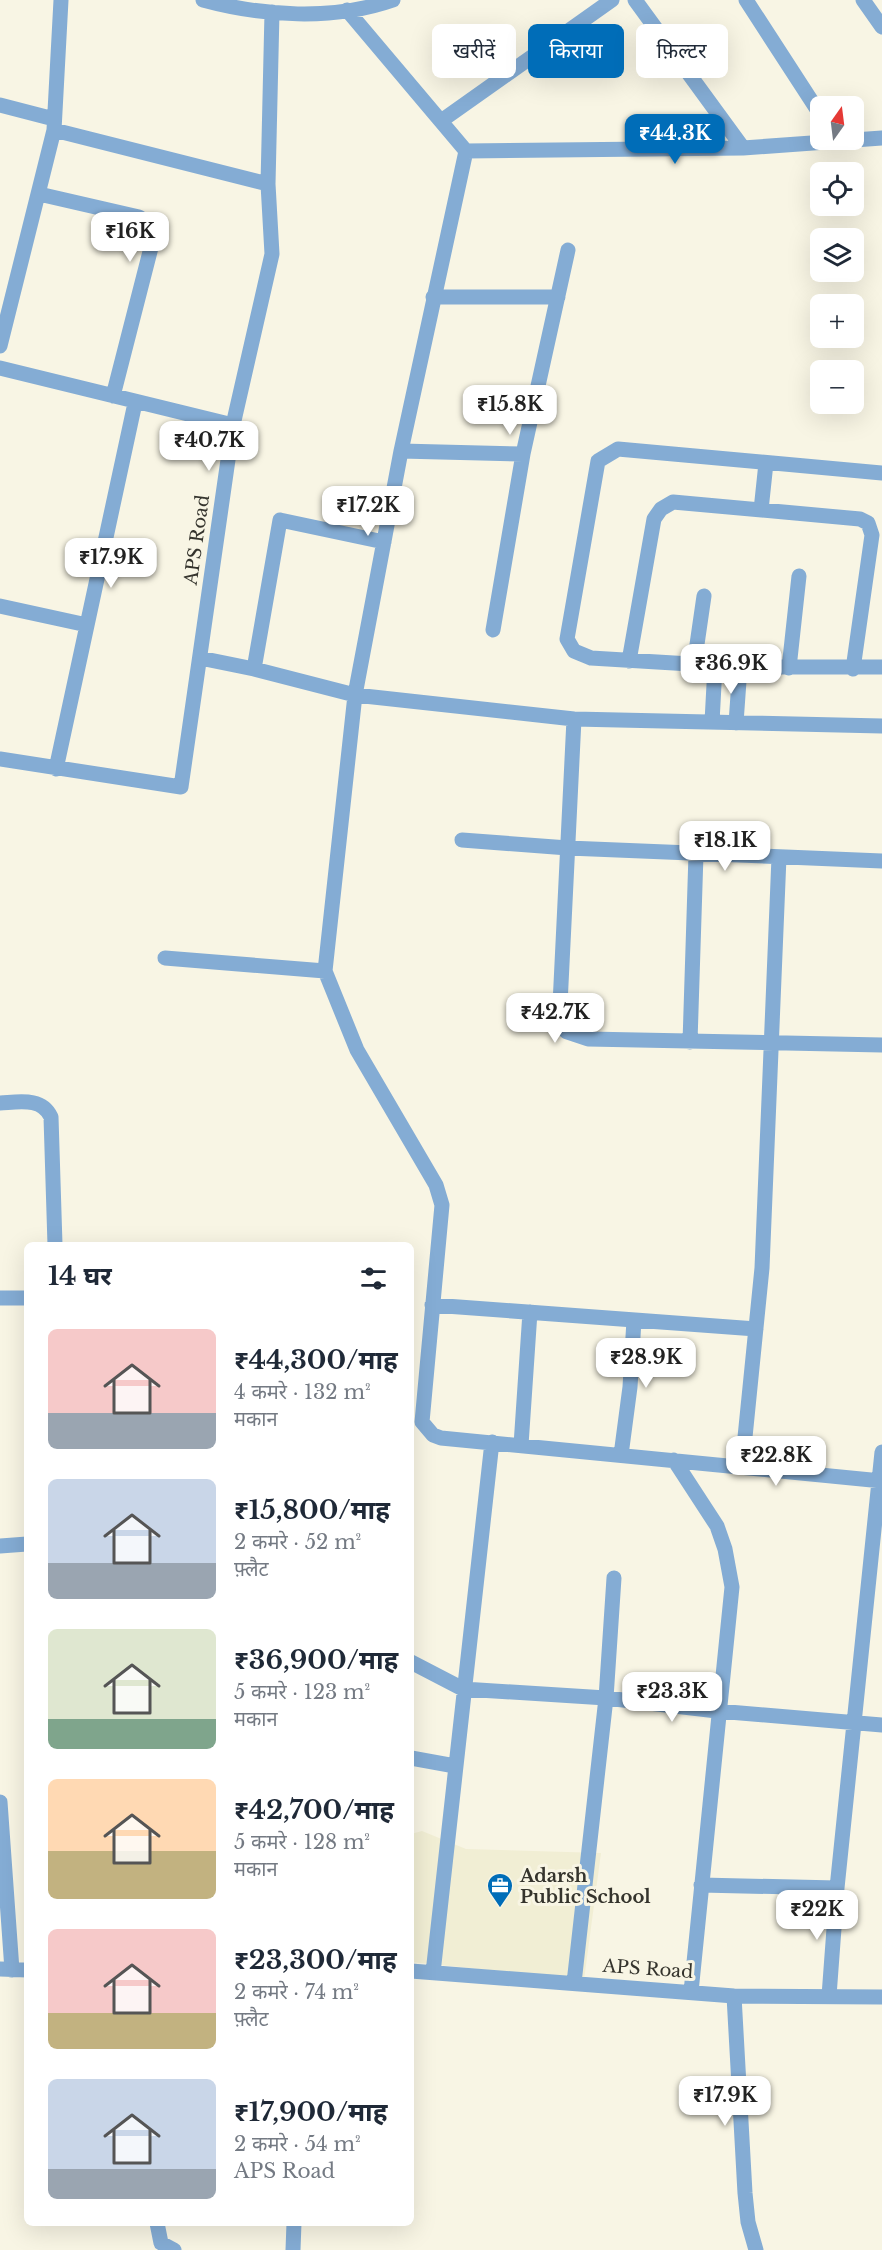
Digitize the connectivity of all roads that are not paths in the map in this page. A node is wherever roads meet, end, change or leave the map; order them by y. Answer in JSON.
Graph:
{"nodes":[{"id":1,"x":61,"y":0,"type":"edge"},
{"id":2,"x":202,"y":0,"type":"edge"},
{"id":3,"x":393,"y":0,"type":"edge"},
{"id":4,"x":612,"y":0,"type":"edge"},
{"id":5,"x":635,"y":0,"type":"edge"},
{"id":6,"x":746,"y":0,"type":"edge"},
{"id":7,"x":863,"y":0,"type":"edge"},
{"id":8,"x":347,"y":9,"type":"junction"},
{"id":9,"x":272,"y":12,"type":"junction"},
{"id":10,"x":880,"y":22,"type":"edge"},
{"id":11,"x":810,"y":99,"type":"edge"},
{"id":12,"x":0,"y":105,"type":"edge"},
{"id":13,"x":441,"y":121,"type":"junction"},
{"id":14,"x":54,"y":125,"type":"junction"},
{"id":15,"x":882,"y":138,"type":"edge"},
{"id":16,"x":864,"y":139,"type":"edge"},
{"id":17,"x":810,"y":142,"type":"edge"},
{"id":18,"x":743,"y":148,"type":"junction"},
{"id":19,"x":466,"y":151,"type":"junction"},
{"id":20,"x":268,"y":183,"type":"junction"},
{"id":21,"x":39,"y":194,"type":"junction"},
{"id":22,"x":568,"y":250,"type":"dead end"},
{"id":23,"x":433,"y":297,"type":"junction"},
{"id":24,"x":558,"y":297,"type":"junction"},
{"id":25,"x":0,"y":346,"type":"edge"},
{"id":26,"x":0,"y":368,"type":"edge"},
{"id":27,"x":113,"y":396,"type":"junction"},
{"id":28,"x":135,"y":403,"type":"junction"},
{"id":29,"x":233,"y":425,"type":"junction"},
{"id":30,"x":401,"y":451,"type":"junction"},
{"id":31,"x":523,"y":454,"type":"junction"},
{"id":32,"x":766,"y":463,"type":"junction"},
{"id":33,"x":882,"y":473,"type":"edge"},
{"id":34,"x":761,"y":510,"type":"junction"},
{"id":35,"x":384,"y":542,"type":"junction"},
{"id":36,"x":799,"y":576,"type":"dead end"},
{"id":37,"x":704,"y":596,"type":"dead end"},
{"id":38,"x":0,"y":606,"type":"edge"},
{"id":39,"x":87,"y":625,"type":"junction"},
{"id":40,"x":493,"y":630,"type":"dead end"},
{"id":41,"x":200,"y":658,"type":"junction"},
{"id":42,"x":629,"y":661,"type":"junction"},
{"id":43,"x":694,"y":665,"type":"junction"},
{"id":44,"x":716,"y":666,"type":"junction"},
{"id":45,"x":740,"y":667,"type":"junction"},
{"id":46,"x":882,"y":667,"type":"edge"},
{"id":47,"x":789,"y":668,"type":"junction"},
{"id":48,"x":254,"y":669,"type":"junction"},
{"id":49,"x":853,"y":669,"type":"junction"},
{"id":50,"x":355,"y":695,"type":"junction"},
{"id":51,"x":574,"y":719,"type":"junction"},
{"id":52,"x":712,"y":722,"type":"junction"},
{"id":53,"x":736,"y":723,"type":"junction"},
{"id":54,"x":882,"y":726,"type":"edge"},
{"id":55,"x":0,"y":759,"type":"edge"},
{"id":56,"x":56,"y":769,"type":"junction"},
{"id":57,"x":462,"y":840,"type":"dead end"},
{"id":58,"x":568,"y":848,"type":"junction"},
{"id":59,"x":696,"y":854,"type":"junction"},
{"id":60,"x":779,"y":857,"type":"junction"},
{"id":61,"x":882,"y":861,"type":"edge"},
{"id":62,"x":165,"y":957,"type":"dead end"},
{"id":63,"x":326,"y":971,"type":"junction"},
{"id":64,"x":690,"y":1042,"type":"junction"},
{"id":65,"x":770,"y":1044,"type":"junction"},
{"id":66,"x":882,"y":1045,"type":"edge"},
{"id":67,"x":0,"y":1103,"type":"edge"},
{"id":68,"x":55,"y":1242,"type":"edge"},
{"id":69,"x":0,"y":1298,"type":"edge"},
{"id":70,"x":24,"y":1298,"type":"edge"},
{"id":71,"x":432,"y":1305,"type":"junction"},
{"id":72,"x":530,"y":1312,"type":"junction"},
{"id":73,"x":634,"y":1320,"type":"junction"},
{"id":74,"x":756,"y":1329,"type":"junction"},
{"id":75,"x":492,"y":1442,"type":"junction"},
{"id":76,"x":521,"y":1445,"type":"junction"},
{"id":77,"x":882,"y":1452,"type":"edge"},
{"id":78,"x":621,"y":1455,"type":"junction"},
{"id":79,"x":674,"y":1460,"type":"junction"},
{"id":80,"x":742,"y":1467,"type":"junction"},
{"id":81,"x":881,"y":1481,"type":"edge"},
{"id":82,"x":24,"y":1544,"type":"edge"},
{"id":83,"x":0,"y":1545,"type":"edge"},
{"id":84,"x":614,"y":1578,"type":"dead end"},
{"id":85,"x":414,"y":1664,"type":"edge"},
{"id":86,"x":463,"y":1689,"type":"junction"},
{"id":87,"x":606,"y":1698,"type":"junction"},
{"id":88,"x":717,"y":1711,"type":"junction"},
{"id":89,"x":855,"y":1723,"type":"junction"},
{"id":90,"x":882,"y":1725,"type":"edge"},
{"id":91,"x":414,"y":1759,"type":"edge"},
{"id":92,"x":455,"y":1766,"type":"junction"},
{"id":93,"x":0,"y":1802,"type":"edge"},
{"id":94,"x":2,"y":1862,"type":"edge"},
{"id":95,"x":701,"y":1885,"type":"junction"},
{"id":96,"x":837,"y":1888,"type":"junction"},
{"id":97,"x":13,"y":1970,"type":"edge"},
{"id":98,"x":414,"y":1971,"type":"edge"},
{"id":99,"x":433,"y":1973,"type":"junction"},
{"id":100,"x":573,"y":1983,"type":"junction"},
{"id":101,"x":691,"y":1992,"type":"junction"},
{"id":102,"x":734,"y":1996,"type":"junction"},
{"id":103,"x":829,"y":1996,"type":"junction"},
{"id":104,"x":882,"y":1997,"type":"edge"},
{"id":105,"x":158,"y":2226,"type":"edge"},
{"id":106,"x":294,"y":2226,"type":"edge"},
{"id":107,"x":174,"y":2250,"type":"edge"},
{"id":108,"x":293,"y":2250,"type":"edge"},
{"id":109,"x":756,"y":2250,"type":"edge"}],
"edges":[{"from":1,"to":14,"type":"street"},
{"from":2,"to":9,"type":"street"},
{"from":3,"to":8,"type":"street"},
{"from":4,"to":13,"type":"street"},
{"from":5,"to":18,"type":"street"},
{"from":6,"to":11,"type":"street"},
{"from":7,"to":10,"type":"street"},
{"from":8,"to":9,"type":"street"},
{"from":8,"to":13,"type":"street"},
{"from":9,"to":20,"type":"street","name":"APS Road"},
{"from":12,"to":14,"type":"street"},
{"from":13,"to":19,"type":"street"},
{"from":14,"to":20,"type":"street"},
{"from":14,"to":21,"type":"street"},
{"from":15,"to":16,"type":"street"},
{"from":17,"to":18,"type":"street"},
{"from":18,"to":19,"type":"street"},
{"from":19,"to":23,"type":"street"},
{"from":20,"to":29,"type":"street","name":"APS Road"},
{"from":21,"to":25,"type":"street"},
{"from":21,"to":27,"type":"street"},
{"from":22,"to":24,"type":"street"},
{"from":23,"to":24,"type":"street"},
{"from":23,"to":30,"type":"street"},
{"from":24,"to":31,"type":"street"},
{"from":26,"to":27,"type":"street"},
{"from":27,"to":28,"type":"street"},
{"from":28,"to":29,"type":"street"},
{"from":28,"to":39,"type":"street"},
{"from":29,"to":41,"type":"street","name":"APS Road"},
{"from":30,"to":31,"type":"street"},
{"from":30,"to":35,"type":"street"},
{"from":31,"to":40,"type":"street"},
{"from":32,"to":33,"type":"street"},
{"from":32,"to":34,"type":"street"},
{"from":32,"to":42,"type":"street"},
{"from":34,"to":42,"type":"street"},
{"from":34,"to":49,"type":"street"},
{"from":35,"to":48,"type":"street"},
{"from":35,"to":50,"type":"street"},
{"from":36,"to":47,"type":"street"},
{"from":37,"to":43,"type":"street"},
{"from":38,"to":39,"type":"street"},
{"from":39,"to":56,"type":"street"},
{"from":41,"to":48,"type":"street"},
{"from":41,"to":56,"type":"street","name":"APS Road"},
{"from":42,"to":43,"type":"street"},
{"from":43,"to":44,"type":"street"},
{"from":44,"to":45,"type":"street"},
{"from":44,"to":52,"type":"street"},
{"from":45,"to":47,"type":"street"},
{"from":45,"to":53,"type":"street"},
{"from":46,"to":49,"type":"street"},
{"from":47,"to":49,"type":"street"},
{"from":48,"to":50,"type":"street"},
{"from":50,"to":51,"type":"street"},
{"from":50,"to":63,"type":"street"},
{"from":51,"to":52,"type":"street"},
{"from":51,"to":58,"type":"street"},
{"from":52,"to":53,"type":"street"},
{"from":53,"to":54,"type":"street"},
{"from":55,"to":56,"type":"street","name":"APS Road"},
{"from":57,"to":58,"type":"street"},
{"from":58,"to":59,"type":"street"},
{"from":58,"to":64,"type":"street"},
{"from":59,"to":60,"type":"street"},
{"from":59,"to":64,"type":"street"},
{"from":60,"to":61,"type":"street"},
{"from":60,"to":65,"type":"street"},
{"from":62,"to":63,"type":"street"},
{"from":63,"to":71,"type":"street"},
{"from":64,"to":65,"type":"street"},
{"from":65,"to":66,"type":"street"},
{"from":65,"to":74,"type":"street"},
{"from":67,"to":68,"type":"street"},
{"from":69,"to":70,"type":"street"},
{"from":71,"to":72,"type":"street"},
{"from":71,"to":75,"type":"street"},
{"from":72,"to":73,"type":"street"},
{"from":72,"to":76,"type":"street"},
{"from":73,"to":74,"type":"street"},
{"from":73,"to":78,"type":"street"},
{"from":74,"to":80,"type":"street"},
{"from":75,"to":76,"type":"street"},
{"from":75,"to":86,"type":"street"},
{"from":76,"to":78,"type":"street"},
{"from":77,"to":81,"type":"street"},
{"from":78,"to":79,"type":"street"},
{"from":79,"to":80,"type":"street"},
{"from":79,"to":88,"type":"street"},
{"from":80,"to":81,"type":"street"},
{"from":81,"to":89,"type":"street"},
{"from":82,"to":83,"type":"street"},
{"from":84,"to":87,"type":"street"},
{"from":85,"to":86,"type":"street"},
{"from":86,"to":87,"type":"street"},
{"from":86,"to":92,"type":"street"},
{"from":87,"to":88,"type":"street"},
{"from":87,"to":100,"type":"street"},
{"from":88,"to":89,"type":"street"},
{"from":88,"to":95,"type":"street"},
{"from":89,"to":90,"type":"street"},
{"from":89,"to":96,"type":"street"},
{"from":91,"to":92,"type":"street"},
{"from":92,"to":99,"type":"street"},
{"from":93,"to":94,"type":"street"},
{"from":94,"to":97,"type":"street"},
{"from":95,"to":96,"type":"street"},
{"from":95,"to":101,"type":"street"},
{"from":96,"to":103,"type":"street"},
{"from":98,"to":99,"type":"street","name":"APS Road"},
{"from":99,"to":100,"type":"street","name":"APS Road"},
{"from":100,"to":101,"type":"street","name":"APS Road"},
{"from":101,"to":102,"type":"street","name":"APS Road"},
{"from":102,"to":103,"type":"street","name":"APS Road"},
{"from":102,"to":109,"type":"street"},
{"from":103,"to":104,"type":"street","name":"APS Road"},
{"from":105,"to":107,"type":"street"},
{"from":106,"to":108,"type":"street"}]}
